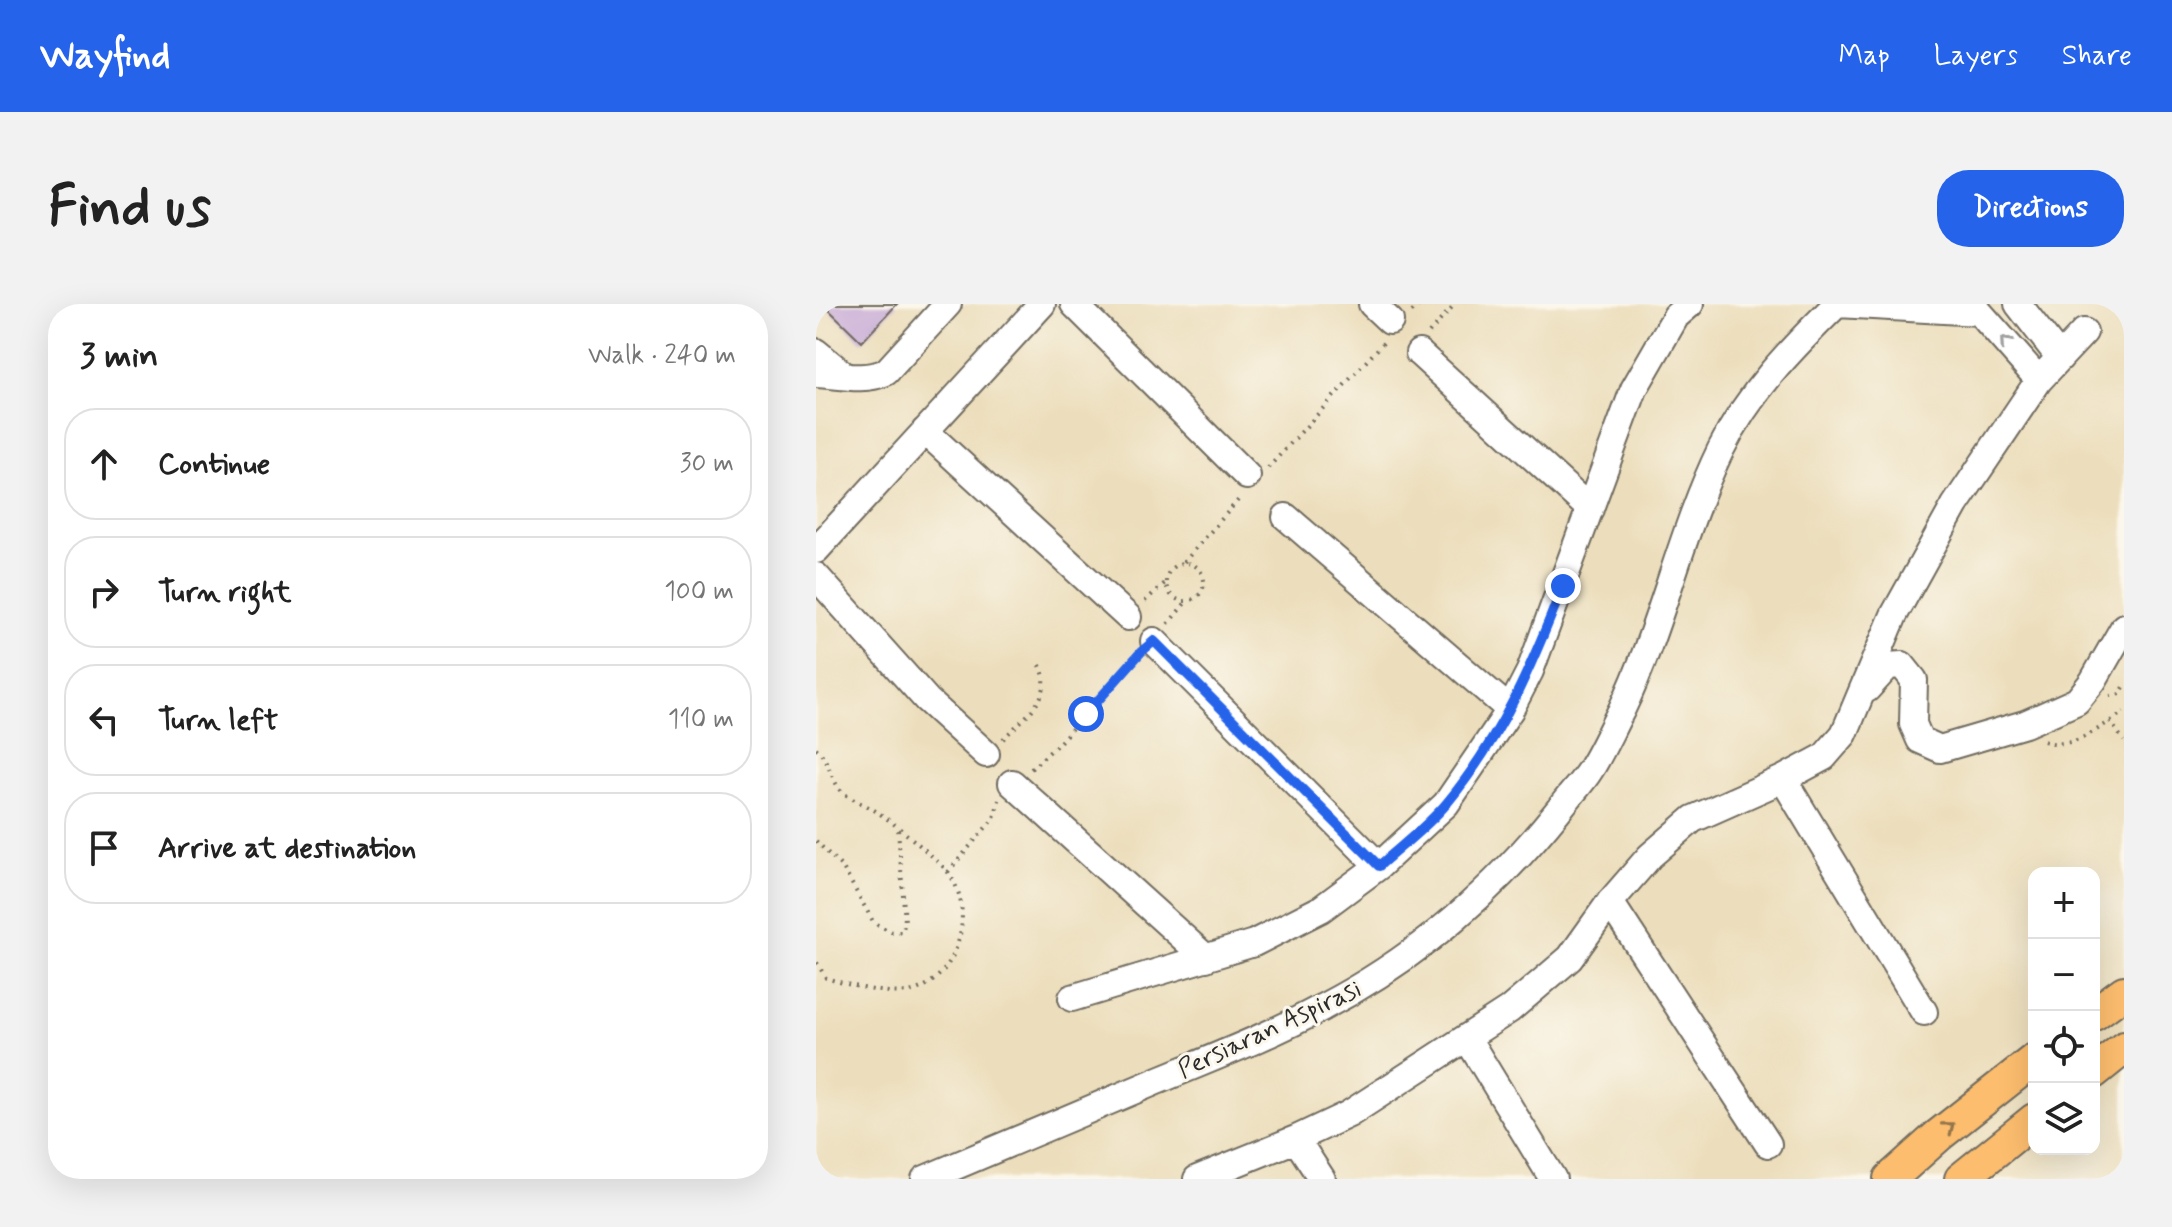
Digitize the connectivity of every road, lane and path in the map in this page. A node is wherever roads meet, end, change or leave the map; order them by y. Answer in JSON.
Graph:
{"nodes":[{"id":1,"x":948,"y":304,"type":"edge"},
{"id":2,"x":1042,"y":304,"type":"edge"},
{"id":3,"x":1074,"y":304,"type":"edge"},
{"id":4,"x":1420,"y":304,"type":"edge"},
{"id":5,"x":1455,"y":304,"type":"edge"},
{"id":6,"x":1838,"y":304,"type":"edge"},
{"id":7,"x":2018,"y":304,"type":"edge"},
{"id":8,"x":1676,"y":308,"type":"edge"},
{"id":9,"x":1976,"y":308,"type":"edge"},
{"id":10,"x":1389,"y":321,"type":"edge"},
{"id":11,"x":2084,"y":332,"type":"dead end"},
{"id":12,"x":1423,"y":345,"type":"joint"},
{"id":13,"x":816,"y":352,"type":"edge"},
{"id":14,"x":2060,"y":358,"type":"junction"},
{"id":15,"x":816,"y":374,"type":"edge"},
{"id":16,"x":844,"y":375,"type":"junction"},
{"id":17,"x":2039,"y":380,"type":"junction"},
{"id":18,"x":925,"y":431,"type":"junction"},
{"id":19,"x":1251,"y":482,"type":"junction"},
{"id":20,"x":1590,"y":509,"type":"junction"},
{"id":21,"x":1286,"y":517,"type":"dead end"},
{"id":22,"x":816,"y":550,"type":"edge"},
{"id":23,"x":1184,"y":562,"type":"junction"},
{"id":24,"x":816,"y":576,"type":"edge"},
{"id":25,"x":1186,"y":602,"type":"junction"},
{"id":26,"x":1128,"y":617,"type":"dead end"},
{"id":27,"x":2124,"y":627,"type":"edge"},
{"id":28,"x":1154,"y":641,"type":"junction"},
{"id":29,"x":1037,"y":660,"type":"dead end"},
{"id":30,"x":1859,"y":698,"type":"junction"},
{"id":31,"x":1510,"y":710,"type":"junction"},
{"id":32,"x":2124,"y":712,"type":"edge"},
{"id":33,"x":2110,"y":721,"type":"junction"},
{"id":34,"x":2025,"y":724,"type":"junction"},
{"id":35,"x":2124,"y":741,"type":"edge"},
{"id":36,"x":816,"y":748,"type":"edge"},
{"id":37,"x":991,"y":750,"type":"joint"},
{"id":38,"x":1783,"y":779,"type":"junction"},
{"id":39,"x":1012,"y":783,"type":"junction"},
{"id":40,"x":898,"y":829,"type":"junction"},
{"id":41,"x":816,"y":841,"type":"edge"},
{"id":42,"x":1379,"y":866,"type":"junction"},
{"id":43,"x":948,"y":872,"type":"junction"},
{"id":44,"x":1610,"y":902,"type":"junction"},
{"id":45,"x":1206,"y":958,"type":"junction"},
{"id":46,"x":816,"y":961,"type":"edge"},
{"id":47,"x":2124,"y":992,"type":"edge"},
{"id":48,"x":1072,"y":998,"type":"dead end"},
{"id":49,"x":2098,"y":1011,"type":"edge"},
{"id":50,"x":1924,"y":1012,"type":"dead end"},
{"id":51,"x":1467,"y":1038,"type":"junction"},
{"id":52,"x":2124,"y":1048,"type":"edge"},
{"id":53,"x":2028,"y":1065,"type":"edge"},
{"id":54,"x":2100,"y":1067,"type":"edge"},
{"id":55,"x":2028,"y":1125,"type":"edge"},
{"id":56,"x":1296,"y":1139,"type":"junction"},
{"id":57,"x":1768,"y":1144,"type":"dead end"},
{"id":58,"x":925,"y":1179,"type":"edge"},
{"id":59,"x":1197,"y":1179,"type":"edge"},
{"id":60,"x":1322,"y":1179,"type":"edge"},
{"id":61,"x":1553,"y":1179,"type":"edge"},
{"id":62,"x":1890,"y":1179,"type":"edge"},
{"id":63,"x":1961,"y":1179,"type":"edge"}],
"edges":[{"from":1,"to":16,"type":"street"},
{"from":2,"to":18,"type":"street"},
{"from":3,"to":19,"type":"street"},
{"from":4,"to":10,"type":"path"},
{"from":5,"to":12,"type":"path"},
{"from":6,"to":9,"type":"street"},
{"from":6,"to":58,"type":"street","name":"Persiaran Aspirasi"},
{"from":7,"to":14,"type":"street"},
{"from":8,"to":20,"type":"street"},
{"from":17,"to":9,"type":"street","one_way":true},
{"from":10,"to":19,"type":"path"},
{"from":11,"to":14,"type":"street"},
{"from":12,"to":20,"type":"street"},
{"from":13,"to":16,"type":"street"},
{"from":14,"to":17,"type":"street"},
{"from":15,"to":16,"type":"street"},
{"from":17,"to":30,"type":"street"},
{"from":18,"to":22,"type":"street"},
{"from":18,"to":26,"type":"street"},
{"from":19,"to":23,"type":"path"},
{"from":20,"to":31,"type":"street"},
{"from":21,"to":31,"type":"street"},
{"from":23,"to":25,"type":"path"},
{"from":23,"to":25,"type":"path"},
{"from":24,"to":37,"type":"street"},
{"from":25,"to":28,"type":"path"},
{"from":27,"to":34,"type":"street"},
{"from":28,"to":39,"type":"path"},
{"from":28,"to":42,"type":"street"},
{"from":29,"to":37,"type":"path"},
{"from":30,"to":34,"type":"street"},
{"from":30,"to":38,"type":"street"},
{"from":31,"to":42,"type":"street"},
{"from":32,"to":33,"type":"path"},
{"from":33,"to":34,"type":"path"},
{"from":33,"to":35,"type":"path"},
{"from":36,"to":40,"type":"path"},
{"from":38,"to":44,"type":"street"},
{"from":38,"to":50,"type":"street"},
{"from":39,"to":43,"type":"path"},
{"from":39,"to":45,"type":"street"},
{"from":40,"to":41,"type":"path"},
{"from":40,"to":43,"type":"path"},
{"from":42,"to":45,"type":"street"},
{"from":43,"to":46,"type":"path"},
{"from":44,"to":51,"type":"street"},
{"from":44,"to":57,"type":"street"},
{"from":45,"to":48,"type":"street"},
{"from":47,"to":49,"type":"main road"},
{"from":51,"to":56,"type":"street"},
{"from":51,"to":61,"type":"street"},
{"from":52,"to":54,"type":"main road"},
{"from":62,"to":53,"type":"main road","one_way":true},
{"from":55,"to":63,"type":"main road"},
{"from":56,"to":59,"type":"street"},
{"from":56,"to":60,"type":"street"}]}
